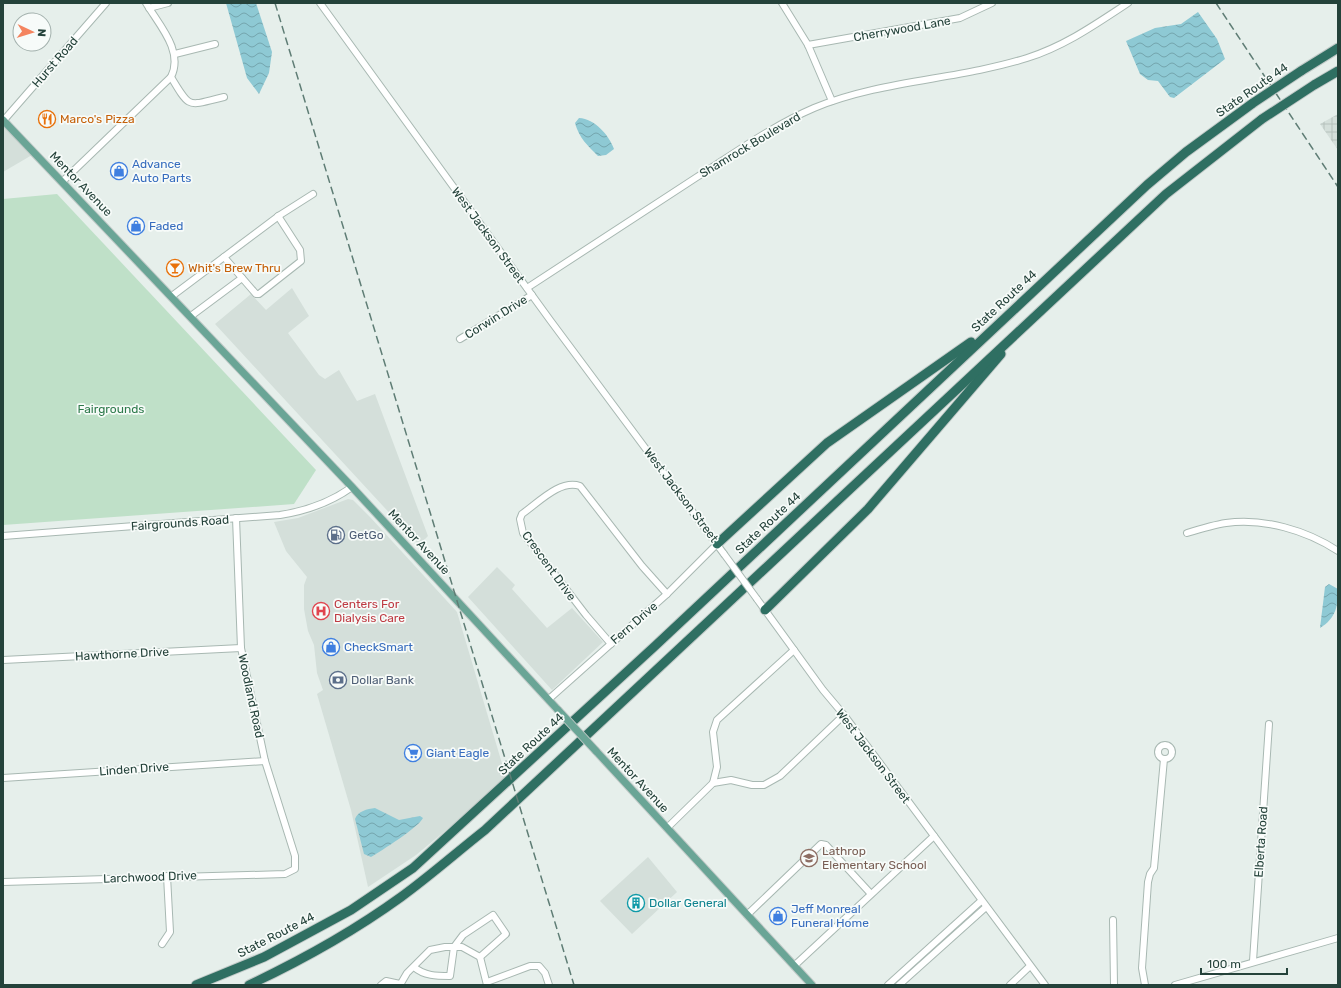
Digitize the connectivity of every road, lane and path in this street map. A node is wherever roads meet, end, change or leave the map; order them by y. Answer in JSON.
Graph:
{"nodes":[{"id":1,"x":106,"y":3,"type":"edge"},
{"id":2,"x":168,"y":3,"type":"edge"},
{"id":3,"x":782,"y":3,"type":"edge"},
{"id":4,"x":992,"y":3,"type":"edge"},
{"id":5,"x":1128,"y":3,"type":"edge"},
{"id":6,"x":322,"y":4,"type":"edge"},
{"id":7,"x":148,"y":6,"type":"edge"},
{"id":8,"x":215,"y":44,"type":"dead end"},
{"id":9,"x":808,"y":45,"type":"junction"},
{"id":10,"x":1338,"y":48,"type":"edge"},
{"id":11,"x":175,"y":54,"type":"junction"},
{"id":12,"x":1338,"y":71,"type":"edge"},
{"id":13,"x":171,"y":77,"type":"junction"},
{"id":14,"x":224,"y":97,"type":"dead end"},
{"id":15,"x":832,"y":101,"type":"junction"},
{"id":16,"x":3,"y":120,"type":"edge"},
{"id":17,"x":63,"y":181,"type":"junction"},
{"id":18,"x":313,"y":194,"type":"dead end"},
{"id":19,"x":278,"y":216,"type":"junction"},
{"id":20,"x":224,"y":257,"type":"junction"},
{"id":21,"x":242,"y":278,"type":"junction"},
{"id":22,"x":527,"y":288,"type":"junction"},
{"id":23,"x":532,"y":295,"type":"junction"},
{"id":24,"x":172,"y":296,"type":"junction"},
{"id":25,"x":191,"y":316,"type":"junction"},
{"id":26,"x":1032,"y":318,"type":"junction"},
{"id":27,"x":1001,"y":320,"type":"junction"},
{"id":28,"x":460,"y":338,"type":"dead end"},
{"id":29,"x":352,"y":487,"type":"junction"},
{"id":30,"x":236,"y":518,"type":"junction"},
{"id":31,"x":1187,"y":533,"type":"dead end"},
{"id":32,"x":3,"y":536,"type":"edge"},
{"id":33,"x":717,"y":544,"type":"junction"},
{"id":34,"x":1338,"y":551,"type":"edge"},
{"id":35,"x":667,"y":594,"type":"junction"},
{"id":36,"x":765,"y":610,"type":"junction"},
{"id":37,"x":611,"y":644,"type":"junction"},
{"id":38,"x":241,"y":648,"type":"junction"},
{"id":39,"x":794,"y":650,"type":"junction"},
{"id":40,"x":3,"y":660,"type":"edge"},
{"id":41,"x":549,"y":699,"type":"junction"},
{"id":42,"x":844,"y":715,"type":"junction"},
{"id":43,"x":1269,"y":724,"type":"dead end"},
{"id":44,"x":1164,"y":759,"type":"dead end"},
{"id":45,"x":265,"y":761,"type":"junction"},
{"id":46,"x":3,"y":778,"type":"edge"},
{"id":47,"x":713,"y":783,"type":"junction"},
{"id":48,"x":667,"y":828,"type":"junction"},
{"id":49,"x":934,"y":836,"type":"junction"},
{"id":50,"x":295,"y":869,"type":"joint"},
{"id":51,"x":167,"y":876,"type":"junction"},
{"id":52,"x":3,"y":882,"type":"edge"},
{"id":53,"x":871,"y":894,"type":"junction"},
{"id":54,"x":981,"y":901,"type":"junction"},
{"id":55,"x":986,"y":907,"type":"junction"},
{"id":56,"x":747,"y":915,"type":"junction"},
{"id":57,"x":1113,"y":920,"type":"dead end"},
{"id":58,"x":1338,"y":938,"type":"edge"},
{"id":59,"x":162,"y":944,"type":"dead end"},
{"id":60,"x":454,"y":947,"type":"junction"},
{"id":61,"x":480,"y":957,"type":"junction"},
{"id":62,"x":1253,"y":961,"type":"junction"},
{"id":63,"x":794,"y":966,"type":"junction"},
{"id":64,"x":1030,"y":966,"type":"junction"},
{"id":65,"x":414,"y":968,"type":"junction"},
{"id":66,"x":487,"y":983,"type":"edge"},
{"id":67,"x":196,"y":985,"type":"edge"},
{"id":68,"x":248,"y":985,"type":"edge"},
{"id":69,"x":381,"y":985,"type":"edge"},
{"id":70,"x":400,"y":985,"type":"edge"},
{"id":71,"x":549,"y":985,"type":"edge"},
{"id":72,"x":812,"y":985,"type":"edge"},
{"id":73,"x":888,"y":985,"type":"edge"},
{"id":74,"x":899,"y":985,"type":"edge"},
{"id":75,"x":1010,"y":985,"type":"edge"},
{"id":76,"x":1045,"y":985,"type":"edge"},
{"id":77,"x":1114,"y":985,"type":"edge"},
{"id":78,"x":1145,"y":985,"type":"edge"},
{"id":79,"x":1174,"y":985,"type":"edge"}],
"edges":[{"from":1,"to":16,"type":"street","name":"Hurst Road"},
{"from":2,"to":7,"type":"street"},
{"from":3,"to":9,"type":"street"},
{"from":4,"to":9,"type":"street","name":"Cherrywood Lane"},
{"from":5,"to":15,"type":"street","name":"Shamrock Boulevard"},
{"from":6,"to":22,"type":"street","name":"West Jackson Street"},
{"from":7,"to":11,"type":"street"},
{"from":8,"to":11,"type":"street"},
{"from":9,"to":15,"type":"street"},
{"from":10,"to":27,"type":"highway","name":"State Route 44","bridge":true},
{"from":11,"to":13,"type":"street"},
{"from":12,"to":26,"type":"highway","bridge":true},
{"from":13,"to":14,"type":"street"},
{"from":13,"to":17,"type":"street"},
{"from":15,"to":22,"type":"street","name":"Shamrock Boulevard"},
{"from":16,"to":17,"type":"main road","name":"Mentor Avenue"},
{"from":17,"to":24,"type":"main road","name":"Mentor Avenue"},
{"from":18,"to":19,"type":"street"},
{"from":19,"to":20,"type":"street"},
{"from":19,"to":21,"type":"street"},
{"from":20,"to":21,"type":"street"},
{"from":20,"to":24,"type":"street"},
{"from":21,"to":25,"type":"street"},
{"from":22,"to":23,"type":"street","name":"West Jackson Street"},
{"from":23,"to":28,"type":"street","name":"Corwin Drive"},
{"from":23,"to":33,"type":"street","name":"West Jackson Street"},
{"from":24,"to":25,"type":"main road","name":"Mentor Avenue"},
{"from":25,"to":29,"type":"main road","name":"Mentor Avenue"},
{"from":26,"to":36,"type":"highway"},
{"from":26,"to":68,"type":"highway"},
{"from":27,"to":33,"type":"highway"},
{"from":27,"to":67,"type":"highway","name":"State Route 44"},
{"from":29,"to":30,"type":"street","name":"Fairgrounds Road"},
{"from":29,"to":41,"type":"main road","name":"Mentor Avenue"},
{"from":30,"to":32,"type":"street","name":"Fairgrounds Road"},
{"from":30,"to":38,"type":"street","name":"Woodland Road"},
{"from":31,"to":34,"type":"street"},
{"from":33,"to":35,"type":"street","name":"Fern Drive"},
{"from":33,"to":36,"type":"street","name":"West Jackson Street","bridge":true},
{"from":35,"to":37,"type":"street","name":"Fern Drive"},
{"from":35,"to":37,"type":"street","name":"Crescent Drive"},
{"from":36,"to":39,"type":"street","name":"West Jackson Street"},
{"from":37,"to":41,"type":"street","name":"Fern Drive"},
{"from":38,"to":40,"type":"street","name":"Hawthorne Drive"},
{"from":38,"to":45,"type":"street","name":"Woodland Road"},
{"from":39,"to":42,"type":"street","name":"West Jackson Street"},
{"from":39,"to":47,"type":"street"},
{"from":41,"to":48,"type":"main road","name":"Mentor Avenue","bridge":true},
{"from":42,"to":47,"type":"street"},
{"from":42,"to":49,"type":"street","name":"West Jackson Street"},
{"from":43,"to":62,"type":"street","name":"Elberta Road"},
{"from":44,"to":78,"type":"street"},
{"from":45,"to":46,"type":"street","name":"Linden Drive"},
{"from":45,"to":50,"type":"street","name":"Woodland Road"},
{"from":47,"to":48,"type":"street"},
{"from":48,"to":56,"type":"main road","name":"Mentor Avenue"},
{"from":49,"to":53,"type":"street"},
{"from":49,"to":54,"type":"street","name":"West Jackson Street"},
{"from":50,"to":51,"type":"street","name":"Larchwood Drive"},
{"from":51,"to":52,"type":"street","name":"Larchwood Drive"},
{"from":51,"to":59,"type":"street"},
{"from":53,"to":56,"type":"street"},
{"from":53,"to":63,"type":"street"},
{"from":54,"to":55,"type":"street","name":"West Jackson Street"},
{"from":54,"to":73,"type":"street"},
{"from":55,"to":64,"type":"street","name":"West Jackson Street"},
{"from":55,"to":74,"type":"street"},
{"from":56,"to":63,"type":"main road","name":"Mentor Avenue"},
{"from":57,"to":77,"type":"street"},
{"from":58,"to":62,"type":"street"},
{"from":60,"to":61,"type":"street"},
{"from":60,"to":61,"type":"street"},
{"from":60,"to":65,"type":"street"},
{"from":60,"to":65,"type":"street"},
{"from":61,"to":66,"type":"street"},
{"from":62,"to":79,"type":"street"},
{"from":63,"to":72,"type":"main road","name":"Mentor Avenue"},
{"from":64,"to":75,"type":"street"},
{"from":64,"to":76,"type":"street","name":"West Jackson Street"},
{"from":65,"to":70,"type":"street"},
{"from":66,"to":71,"type":"street"},
{"from":69,"to":70,"type":"street"}]}
